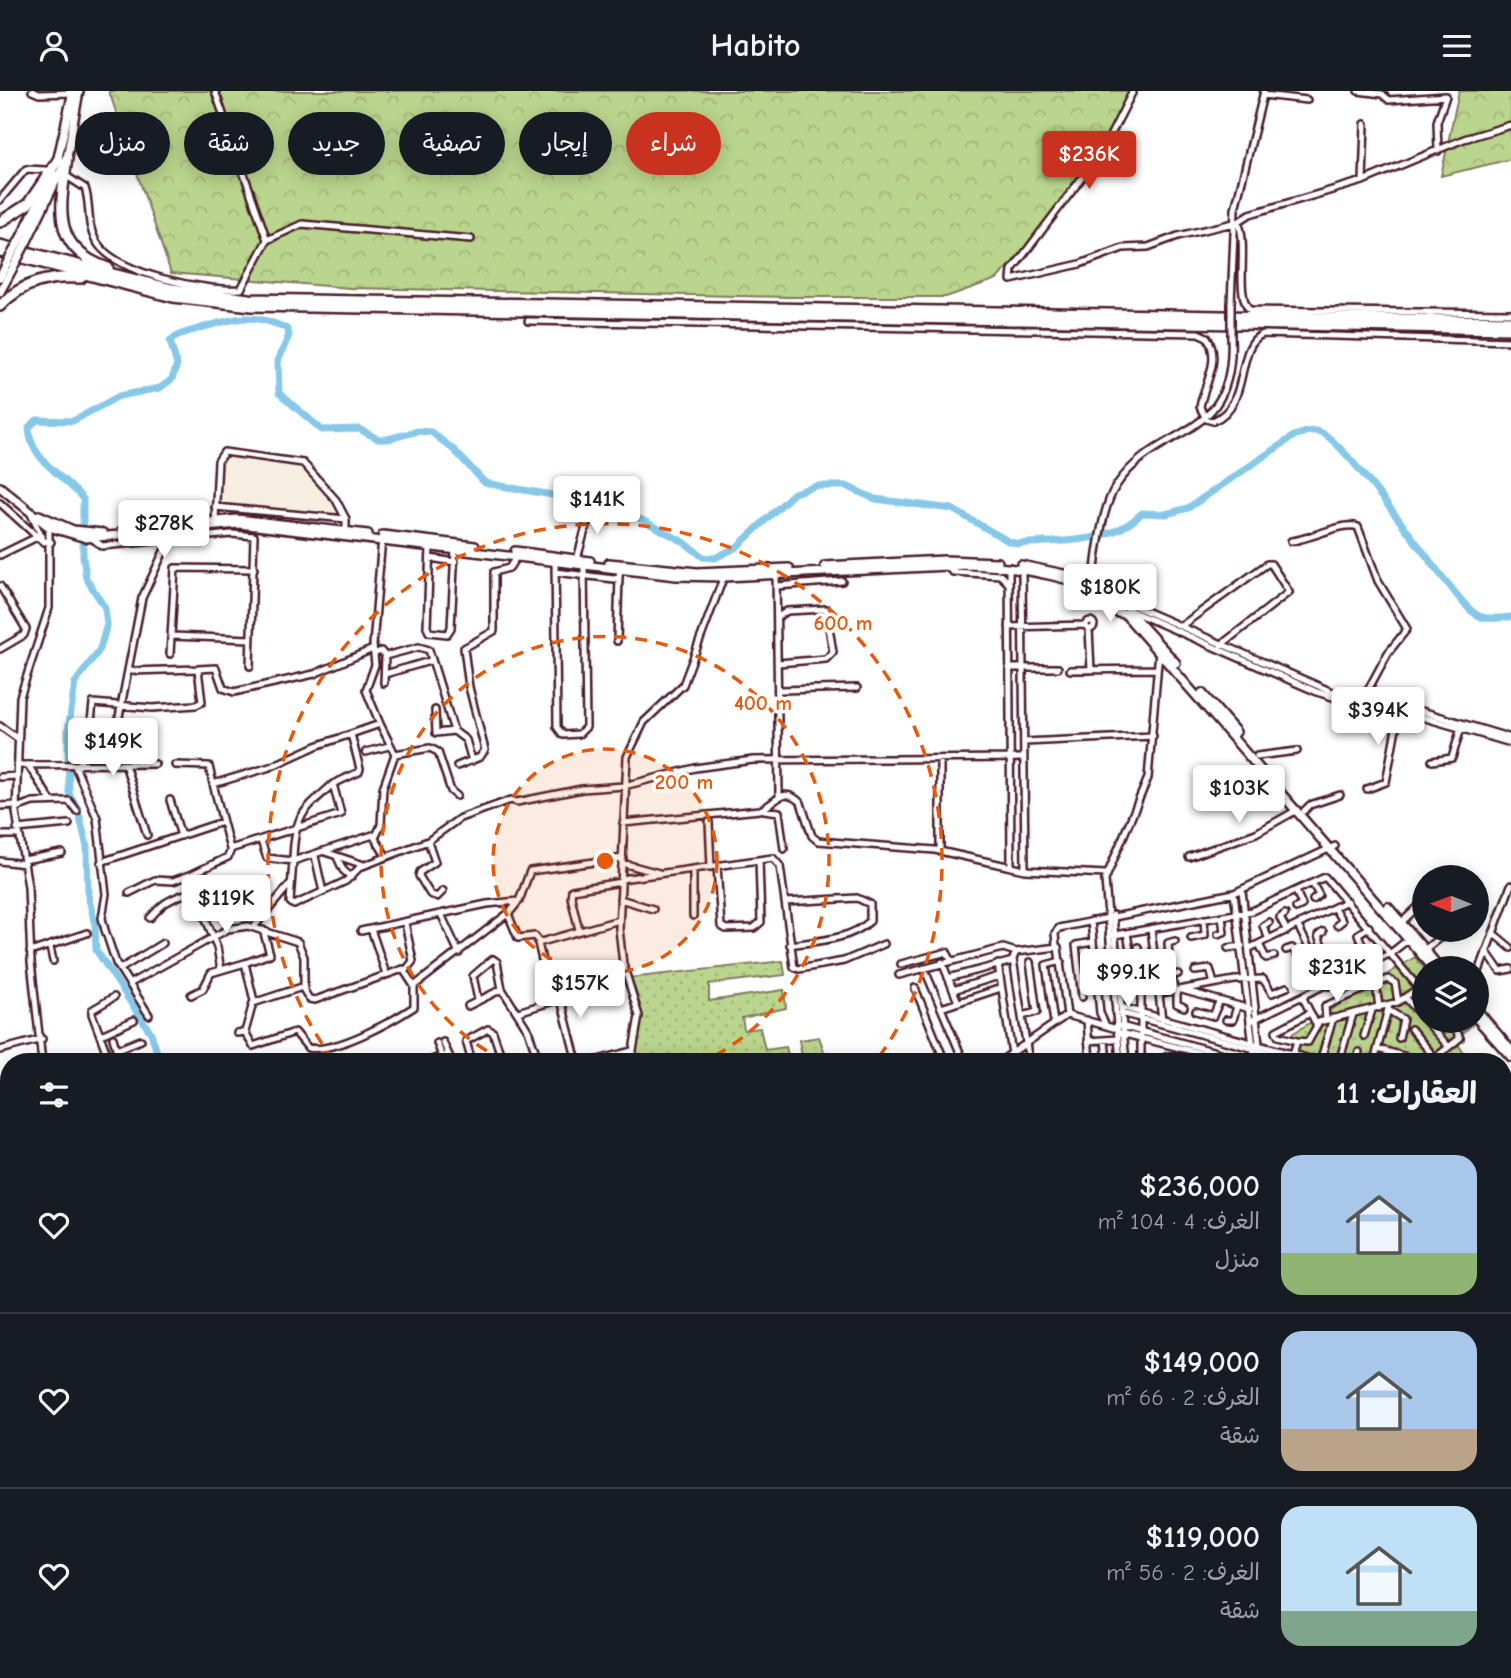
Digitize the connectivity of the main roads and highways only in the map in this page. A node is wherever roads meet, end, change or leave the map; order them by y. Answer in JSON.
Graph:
{"nodes":[{"id":1,"x":75,"y":92,"type":"edge"},
{"id":2,"x":62,"y":159,"type":"junction"},
{"id":3,"x":0,"y":222,"type":"edge"},
{"id":4,"x":0,"y":245,"type":"edge"},
{"id":5,"x":0,"y":252,"type":"edge"},
{"id":6,"x":10,"y":264,"type":"junction"},
{"id":7,"x":0,"y":277,"type":"edge"},
{"id":8,"x":135,"y":279,"type":"junction"},
{"id":9,"x":99,"y":280,"type":"junction"},
{"id":10,"x":0,"y":292,"type":"edge"},
{"id":11,"x":0,"y":306,"type":"edge"},
{"id":12,"x":1511,"y":321,"type":"edge"},
{"id":13,"x":1511,"y":329,"type":"edge"},
{"id":14,"x":0,"y":480,"type":"edge"},
{"id":15,"x":1,"y":488,"type":"edge"},
{"id":16,"x":214,"y":524,"type":"junction"},
{"id":17,"x":53,"y":526,"type":"junction"},
{"id":18,"x":180,"y":527,"type":"junction"},
{"id":19,"x":214,"y":535,"type":"road end"},
{"id":20,"x":88,"y":536,"type":"junction"},
{"id":21,"x":122,"y":536,"type":"junction"},
{"id":22,"x":382,"y":538,"type":"junction"},
{"id":23,"x":123,"y":545,"type":"road end"},
{"id":24,"x":459,"y":548,"type":"junction"},
{"id":25,"x":580,"y":562,"type":"junction"},
{"id":26,"x":944,"y":562,"type":"junction"},
{"id":27,"x":724,"y":574,"type":"junction"},
{"id":28,"x":1091,"y":586,"type":"junction"},
{"id":29,"x":1123,"y":609,"type":"junction"},
{"id":30,"x":1147,"y":616,"type":"road end"},
{"id":31,"x":1144,"y":627,"type":"junction"},
{"id":32,"x":1300,"y":811,"type":"junction"},
{"id":33,"x":1332,"y":847,"type":"junction"},
{"id":34,"x":1411,"y":938,"type":"junction"},
{"id":35,"x":1424,"y":956,"type":"edge"},
{"id":36,"x":1429,"y":956,"type":"edge"},
{"id":37,"x":1489,"y":1024,"type":"edge"},
{"id":38,"x":1489,"y":1032,"type":"edge"},
{"id":39,"x":1511,"y":1050,"type":"edge"},
{"id":40,"x":1507,"y":1053,"type":"edge"}],
"edges":[{"from":1,"to":2,"type":"main road"},
{"from":2,"to":3,"type":"highway"},
{"from":2,"to":6,"type":"main road","bridge":true},
{"from":2,"to":8,"type":"highway"},
{"from":4,"to":8,"type":"highway"},
{"from":5,"to":9,"type":"highway"},
{"from":6,"to":7,"type":"main road"},
{"from":6,"to":10,"type":"main road"},
{"from":8,"to":12,"type":"highway"},
{"from":9,"to":11,"type":"highway"},
{"from":9,"to":13,"type":"highway"},
{"from":14,"to":17,"type":"main road"},
{"from":15,"to":17,"type":"main road"},
{"from":16,"to":18,"type":"main road"},
{"from":16,"to":19,"type":"main road"},
{"from":16,"to":22,"type":"main road"},
{"from":17,"to":20,"type":"main road"},
{"from":18,"to":20,"type":"main road"},
{"from":18,"to":21,"type":"main road"},
{"from":20,"to":21,"type":"main road"},
{"from":21,"to":23,"type":"main road"},
{"from":22,"to":24,"type":"main road"},
{"from":22,"to":24,"type":"main road"},
{"from":24,"to":25,"type":"main road"},
{"from":24,"to":25,"type":"main road"},
{"from":25,"to":27,"type":"main road"},
{"from":25,"to":27,"type":"main road"},
{"from":26,"to":27,"type":"main road"},
{"from":26,"to":28,"type":"main road"},
{"from":26,"to":28,"type":"main road"},
{"from":28,"to":29,"type":"main road"},
{"from":29,"to":31,"type":"main road"},
{"from":29,"to":32,"type":"main road"},
{"from":30,"to":31,"type":"main road"},
{"from":31,"to":32,"type":"main road"},
{"from":32,"to":33,"type":"main road"},
{"from":33,"to":34,"type":"main road"},
{"from":33,"to":34,"type":"main road"},
{"from":34,"to":35,"type":"main road"},
{"from":34,"to":36,"type":"main road"},
{"from":37,"to":39,"type":"main road"},
{"from":38,"to":40,"type":"main road"}]}
